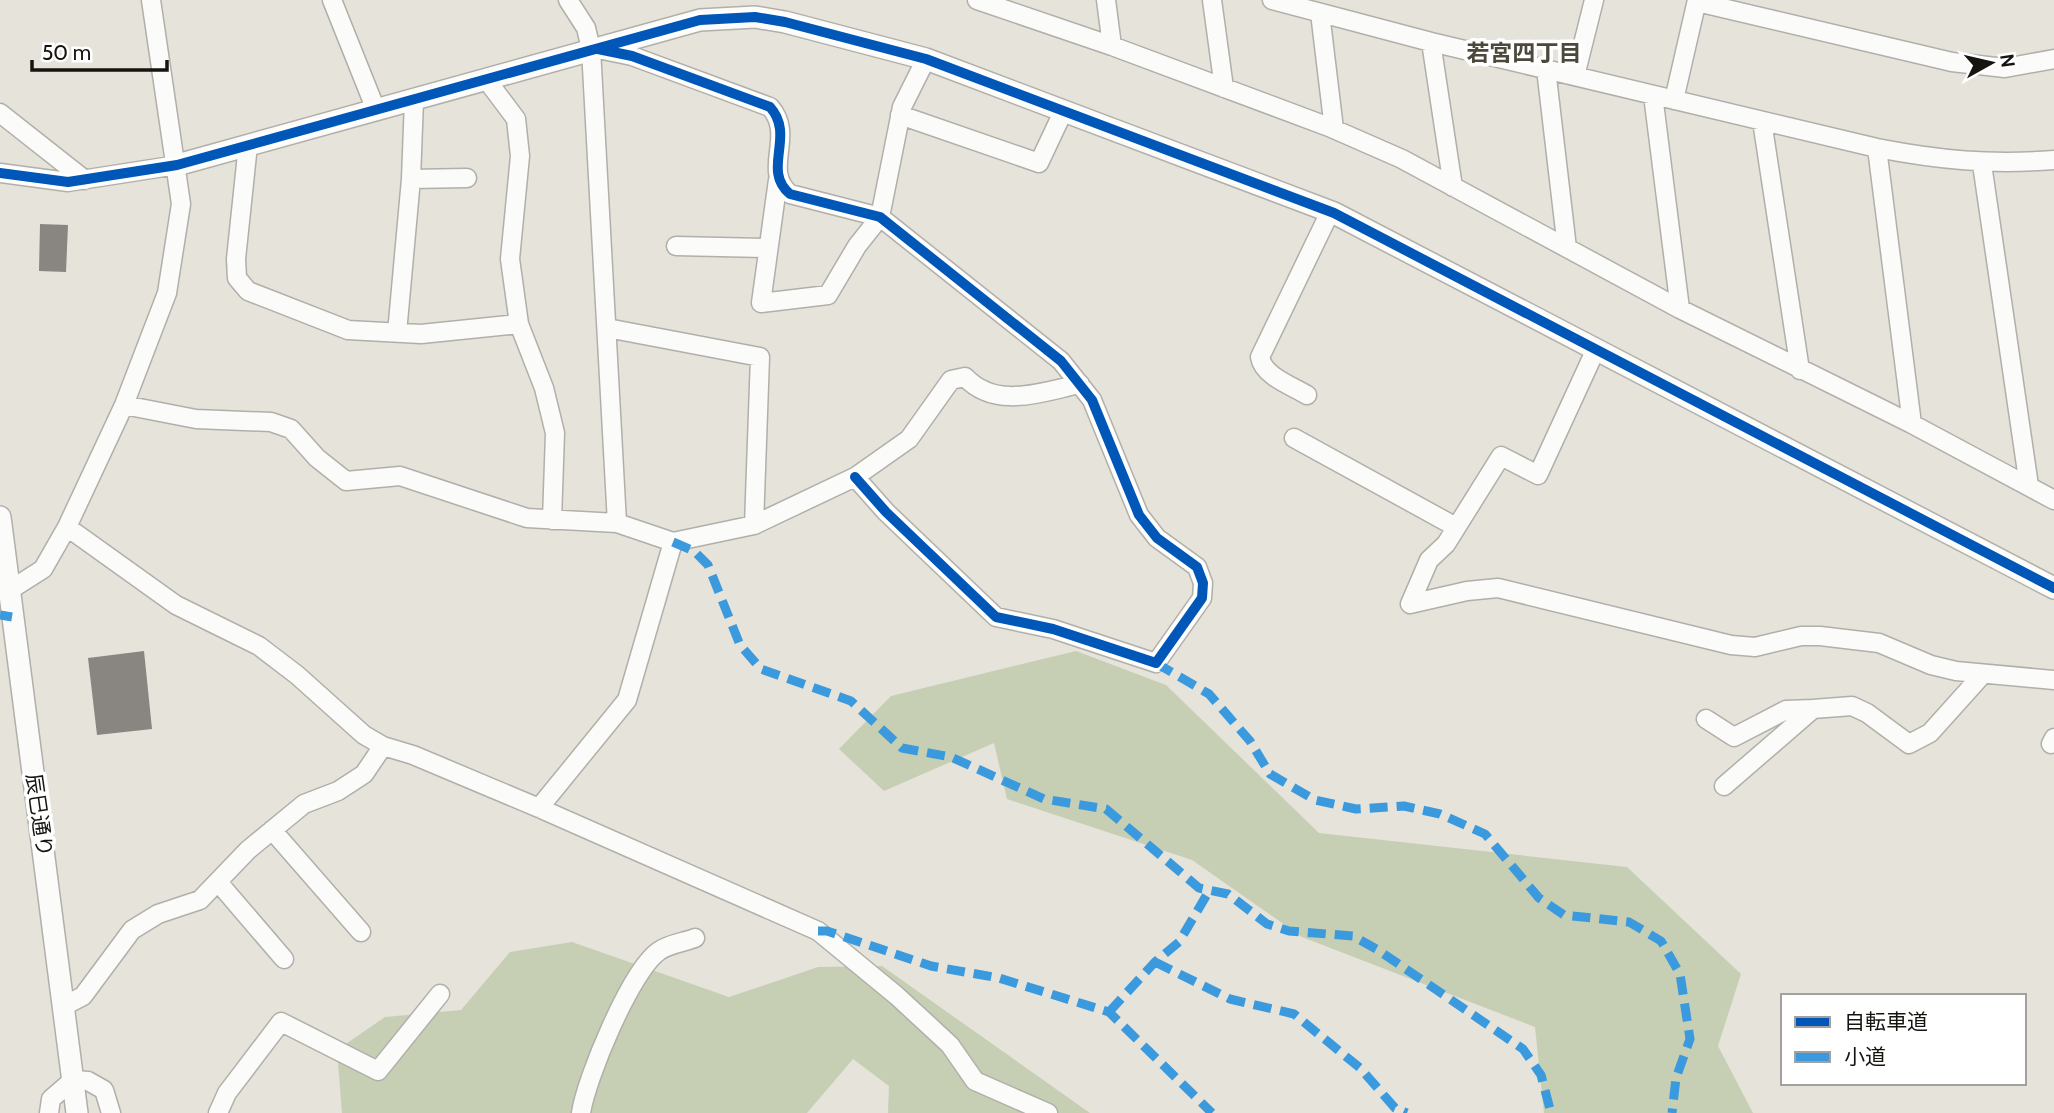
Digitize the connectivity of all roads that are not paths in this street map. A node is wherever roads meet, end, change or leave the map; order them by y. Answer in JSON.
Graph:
{"nodes":[{"id":1,"x":151,"y":0,"type":"edge"},
{"id":2,"x":332,"y":0,"type":"edge"},
{"id":3,"x":568,"y":0,"type":"edge"},
{"id":4,"x":977,"y":0,"type":"edge"},
{"id":5,"x":1106,"y":0,"type":"edge"},
{"id":6,"x":1212,"y":0,"type":"edge"},
{"id":7,"x":1272,"y":0,"type":"edge"},
{"id":8,"x":1594,"y":0,"type":"edge"},
{"id":9,"x":1697,"y":1,"type":"edge"},
{"id":10,"x":996,"y":3,"type":"edge"},
{"id":11,"x":1320,"y":13,"type":"junction"},
{"id":12,"x":1431,"y":42,"type":"junction"},
{"id":13,"x":1112,"y":46,"type":"junction"},
{"id":14,"x":591,"y":49,"type":"junction"},
{"id":15,"x":926,"y":59,"type":"junction"},
{"id":16,"x":2054,"y":59,"type":"edge"},
{"id":17,"x":1546,"y":69,"type":"junction"},
{"id":18,"x":1575,"y":76,"type":"junction"},
{"id":19,"x":486,"y":79,"type":"junction"},
{"id":20,"x":1224,"y":88,"type":"junction"},
{"id":21,"x":1653,"y":95,"type":"junction"},
{"id":22,"x":414,"y":100,"type":"junction"},
{"id":23,"x":1674,"y":100,"type":"junction"},
{"id":24,"x":376,"y":110,"type":"junction"},
{"id":25,"x":1063,"y":112,"type":"junction"},
{"id":26,"x":0,"y":113,"type":"edge"},
{"id":27,"x":900,"y":115,"type":"junction"},
{"id":28,"x":1762,"y":121,"type":"junction"},
{"id":29,"x":1334,"y":129,"type":"junction"},
{"id":30,"x":248,"y":145,"type":"junction"},
{"id":31,"x":1877,"y":148,"type":"junction"},
{"id":32,"x":2054,"y":160,"type":"edge"},
{"id":33,"x":1982,"y":164,"type":"junction"},
{"id":34,"x":177,"y":165,"type":"junction"},
{"id":35,"x":0,"y":173,"type":"edge"},
{"id":36,"x":467,"y":178,"type":"dead end"},
{"id":37,"x":411,"y":179,"type":"junction"},
{"id":38,"x":85,"y":180,"type":"junction"},
{"id":39,"x":778,"y":180,"type":"junction"},
{"id":40,"x":1453,"y":187,"type":"junction"},
{"id":41,"x":1330,"y":212,"type":"junction"},
{"id":42,"x":880,"y":217,"type":"junction"},
{"id":43,"x":676,"y":246,"type":"dead end"},
{"id":44,"x":768,"y":248,"type":"junction"},
{"id":45,"x":1567,"y":248,"type":"junction"},
{"id":46,"x":1680,"y":309,"type":"junction"},
{"id":47,"x":519,"y":324,"type":"junction"},
{"id":48,"x":607,"y":328,"type":"junction"},
{"id":49,"x":397,"y":332,"type":"junction"},
{"id":50,"x":1597,"y":349,"type":"junction"},
{"id":51,"x":1800,"y":370,"type":"junction"},
{"id":52,"x":1080,"y":384,"type":"junction"},
{"id":53,"x":1307,"y":395,"type":"dead end"},
{"id":54,"x":124,"y":405,"type":"junction"},
{"id":55,"x":1912,"y":424,"type":"junction"},
{"id":56,"x":1293,"y":438,"type":"dead end"},
{"id":57,"x":855,"y":477,"type":"junction"},
{"id":58,"x":2029,"y":486,"type":"junction"},
{"id":59,"x":2054,"y":500,"type":"edge"},
{"id":60,"x":0,"y":517,"type":"edge"},
{"id":61,"x":552,"y":520,"type":"junction"},
{"id":62,"x":617,"y":523,"type":"junction"},
{"id":63,"x":754,"y":525,"type":"junction"},
{"id":64,"x":67,"y":527,"type":"junction"},
{"id":65,"x":1456,"y":527,"type":"junction"},
{"id":66,"x":673,"y":542,"type":"junction"},
{"id":67,"x":2054,"y":588,"type":"edge"},
{"id":68,"x":10,"y":590,"type":"junction"},
{"id":69,"x":6,"y":625,"type":"edge"},
{"id":70,"x":1983,"y":674,"type":"junction"},
{"id":71,"x":2054,"y":680,"type":"edge"},
{"id":72,"x":1814,"y":709,"type":"junction"},
{"id":73,"x":1706,"y":719,"type":"dead end"},
{"id":74,"x":383,"y":746,"type":"junction"},
{"id":75,"x":1724,"y":786,"type":"dead end"},
{"id":76,"x":539,"y":808,"type":"junction"},
{"id":77,"x":272,"y":830,"type":"junction"},
{"id":78,"x":218,"y":882,"type":"junction"},
{"id":79,"x":361,"y":932,"type":"dead end"},
{"id":80,"x":695,"y":938,"type":"dead end"},
{"id":81,"x":284,"y":959,"type":"dead end"},
{"id":82,"x":440,"y":994,"type":"dead end"},
{"id":83,"x":64,"y":1006,"type":"junction"},
{"id":84,"x":73,"y":1080,"type":"junction"},
{"id":85,"x":49,"y":1113,"type":"edge"},
{"id":86,"x":77,"y":1113,"type":"edge"},
{"id":87,"x":111,"y":1113,"type":"edge"},
{"id":88,"x":218,"y":1113,"type":"edge"},
{"id":89,"x":581,"y":1113,"type":"edge"},
{"id":90,"x":1048,"y":1113,"type":"edge"}],
"edges":[{"from":1,"to":34,"type":"street"},
{"from":2,"to":24,"type":"street"},
{"from":3,"to":14,"type":"street"},
{"from":4,"to":10,"type":"street"},
{"from":5,"to":13,"type":"street"},
{"from":6,"to":20,"type":"street"},
{"from":7,"to":11,"type":"street"},
{"from":8,"to":18,"type":"street"},
{"from":9,"to":16,"type":"street"},
{"from":9,"to":23,"type":"street"},
{"from":10,"to":13,"type":"street"},
{"from":11,"to":12,"type":"street"},
{"from":11,"to":29,"type":"street"},
{"from":12,"to":17,"type":"street"},
{"from":12,"to":40,"type":"street"},
{"from":13,"to":20,"type":"street"},
{"from":14,"to":15,"type":"street"},
{"from":14,"to":19,"type":"street"},
{"from":14,"to":39,"type":"street"},
{"from":14,"to":48,"type":"street"},
{"from":15,"to":25,"type":"street"},
{"from":15,"to":27,"type":"street"},
{"from":17,"to":18,"type":"street"},
{"from":17,"to":45,"type":"street"},
{"from":18,"to":21,"type":"street"},
{"from":19,"to":22,"type":"street"},
{"from":19,"to":47,"type":"street"},
{"from":20,"to":29,"type":"street"},
{"from":21,"to":23,"type":"street"},
{"from":21,"to":46,"type":"street"},
{"from":22,"to":24,"type":"street"},
{"from":22,"to":37,"type":"street"},
{"from":23,"to":28,"type":"street"},
{"from":24,"to":30,"type":"street"},
{"from":25,"to":27,"type":"street"},
{"from":25,"to":41,"type":"street"},
{"from":26,"to":38,"type":"street"},
{"from":27,"to":42,"type":"street"},
{"from":28,"to":31,"type":"street"},
{"from":28,"to":51,"type":"street"},
{"from":29,"to":40,"type":"street"},
{"from":30,"to":34,"type":"street"},
{"from":30,"to":49,"type":"street"},
{"from":31,"to":33,"type":"street"},
{"from":31,"to":55,"type":"street"},
{"from":32,"to":33,"type":"street"},
{"from":33,"to":58,"type":"street"},
{"from":34,"to":38,"type":"street"},
{"from":34,"to":54,"type":"street"},
{"from":35,"to":38,"type":"street"},
{"from":36,"to":37,"type":"street"},
{"from":37,"to":49,"type":"street"},
{"from":39,"to":42,"type":"street"},
{"from":39,"to":44,"type":"street"},
{"from":40,"to":45,"type":"street"},
{"from":41,"to":50,"type":"street"},
{"from":41,"to":53,"type":"street"},
{"from":42,"to":44,"type":"street"},
{"from":42,"to":52,"type":"street"},
{"from":43,"to":44,"type":"street"},
{"from":45,"to":46,"type":"street"},
{"from":46,"to":51,"type":"street"},
{"from":47,"to":49,"type":"street"},
{"from":47,"to":61,"type":"street"},
{"from":48,"to":62,"type":"street"},
{"from":48,"to":63,"type":"street"},
{"from":50,"to":65,"type":"street"},
{"from":50,"to":67,"type":"street"},
{"from":51,"to":55,"type":"street"},
{"from":52,"to":57,"type":"street"},
{"from":52,"to":57,"type":"street"},
{"from":54,"to":61,"type":"street"},
{"from":54,"to":64,"type":"street"},
{"from":55,"to":58,"type":"street"},
{"from":56,"to":65,"type":"street"},
{"from":57,"to":63,"type":"street"},
{"from":58,"to":59,"type":"street"},
{"from":60,"to":68,"type":"street","name":"辰巳通り"},
{"from":61,"to":62,"type":"street"},
{"from":62,"to":66,"type":"street"},
{"from":63,"to":66,"type":"street"},
{"from":64,"to":68,"type":"street"},
{"from":64,"to":74,"type":"street"},
{"from":65,"to":70,"type":"street"},
{"from":66,"to":76,"type":"street"},
{"from":68,"to":69,"type":"street","name":"辰巳通り"},
{"from":69,"to":83,"type":"street","name":"辰巳通り"},
{"from":70,"to":71,"type":"street"},
{"from":70,"to":72,"type":"street"},
{"from":72,"to":73,"type":"street"},
{"from":72,"to":75,"type":"street"},
{"from":74,"to":76,"type":"street"},
{"from":74,"to":77,"type":"street"},
{"from":76,"to":90,"type":"street"},
{"from":77,"to":78,"type":"street"},
{"from":77,"to":79,"type":"street"},
{"from":78,"to":81,"type":"street"},
{"from":78,"to":83,"type":"street"},
{"from":80,"to":89,"type":"street"},
{"from":82,"to":88,"type":"street"},
{"from":83,"to":84,"type":"street","name":"辰巳通り"},
{"from":84,"to":85,"type":"street"},
{"from":84,"to":86,"type":"street","name":"辰巳通り"},
{"from":84,"to":87,"type":"street"}]}
